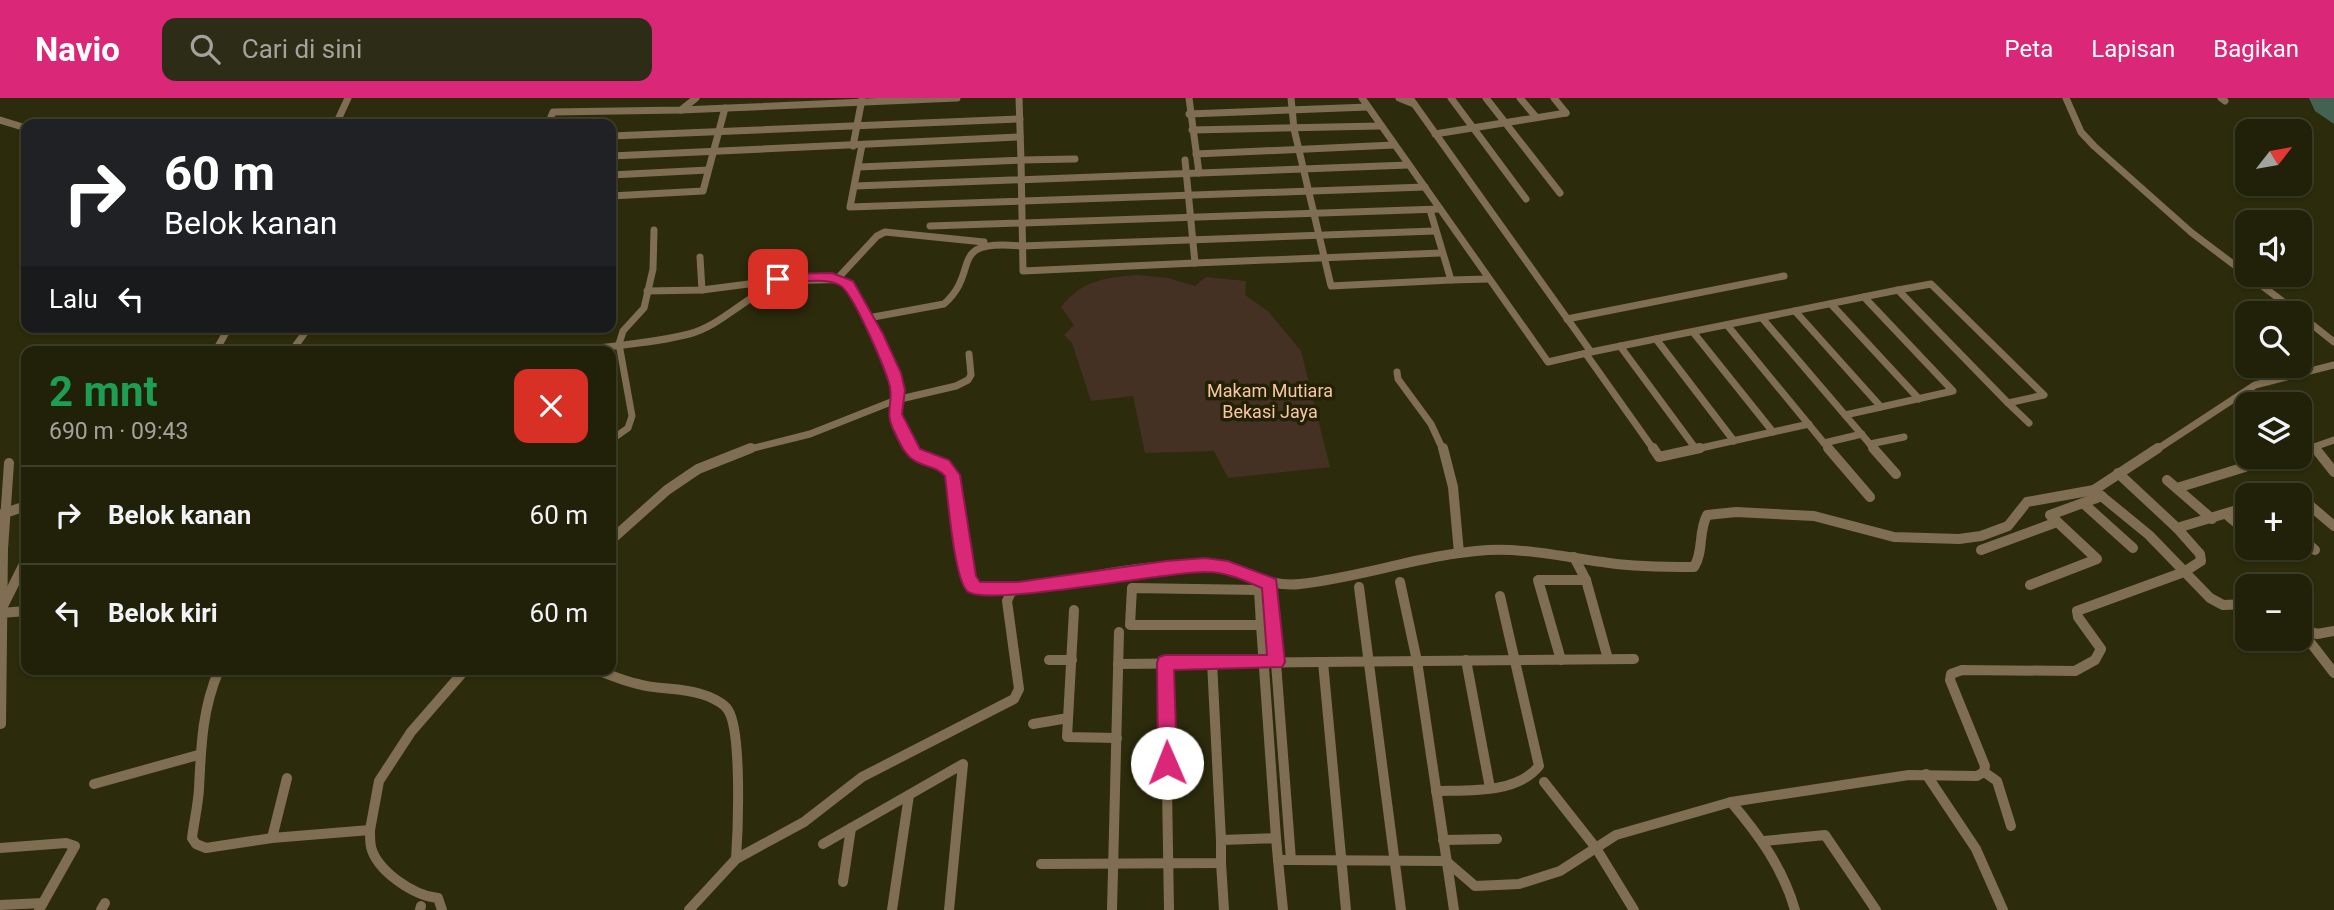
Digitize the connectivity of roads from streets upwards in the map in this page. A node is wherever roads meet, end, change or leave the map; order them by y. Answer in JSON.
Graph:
{"nodes":[{"id":1,"x":348,"y":98,"type":"edge"},
{"id":2,"x":957,"y":98,"type":"edge"},
{"id":3,"x":1019,"y":98,"type":"edge"},
{"id":4,"x":1189,"y":98,"type":"edge"},
{"id":5,"x":1291,"y":98,"type":"edge"},
{"id":6,"x":1362,"y":98,"type":"edge"},
{"id":7,"x":1399,"y":98,"type":"edge"},
{"id":8,"x":1451,"y":98,"type":"edge"},
{"id":9,"x":1486,"y":98,"type":"edge"},
{"id":10,"x":1520,"y":98,"type":"edge"},
{"id":11,"x":1554,"y":98,"type":"edge"},
{"id":12,"x":2066,"y":98,"type":"edge"},
{"id":13,"x":691,"y":100,"type":"edge"},
{"id":14,"x":862,"y":100,"type":"edge"},
{"id":15,"x":834,"y":101,"type":"edge"},
{"id":16,"x":1412,"y":101,"type":"edge"},
{"id":17,"x":1368,"y":107,"type":"junction"},
{"id":18,"x":725,"y":108,"type":"junction"},
{"id":19,"x":681,"y":110,"type":"junction"},
{"id":20,"x":1291,"y":110,"type":"junction"},
{"id":21,"x":1189,"y":114,"type":"junction"},
{"id":22,"x":1535,"y":117,"type":"junction"},
{"id":23,"x":338,"y":119,"type":"edge"},
{"id":24,"x":550,"y":119,"type":"edge"},
{"id":25,"x":1020,"y":119,"type":"junction"},
{"id":26,"x":0,"y":120,"type":"edge"},
{"id":27,"x":1505,"y":122,"type":"junction"},
{"id":28,"x":21,"y":126,"type":"edge"},
{"id":29,"x":857,"y":126,"type":"junction"},
{"id":30,"x":1380,"y":127,"type":"junction"},
{"id":31,"x":1473,"y":128,"type":"junction"},
{"id":32,"x":1294,"y":129,"type":"junction"},
{"id":33,"x":1192,"y":130,"type":"junction"},
{"id":34,"x":718,"y":131,"type":"junction"},
{"id":35,"x":1435,"y":134,"type":"junction"},
{"id":36,"x":616,"y":136,"type":"edge"},
{"id":37,"x":1020,"y":136,"type":"junction"},
{"id":38,"x":853,"y":145,"type":"junction"},
{"id":39,"x":862,"y":145,"type":"junction"},
{"id":40,"x":1394,"y":145,"type":"junction"},
{"id":41,"x":1300,"y":149,"type":"junction"},
{"id":42,"x":713,"y":151,"type":"junction"},
{"id":43,"x":1196,"y":153,"type":"junction"},
{"id":44,"x":616,"y":156,"type":"edge"},
{"id":45,"x":1075,"y":159,"type":"dead end"},
{"id":46,"x":1021,"y":160,"type":"junction"},
{"id":47,"x":1185,"y":160,"type":"dead end"},
{"id":48,"x":1408,"y":165,"type":"junction"},
{"id":49,"x":859,"y":167,"type":"junction"},
{"id":50,"x":708,"y":170,"type":"junction"},
{"id":51,"x":1305,"y":170,"type":"junction"},
{"id":52,"x":1186,"y":172,"type":"junction"},
{"id":53,"x":1199,"y":173,"type":"junction"},
{"id":54,"x":616,"y":175,"type":"edge"},
{"id":55,"x":1022,"y":181,"type":"junction"},
{"id":56,"x":855,"y":187,"type":"junction"},
{"id":57,"x":1425,"y":187,"type":"junction"},
{"id":58,"x":1310,"y":192,"type":"junction"},
{"id":59,"x":1560,"y":193,"type":"dead end"},
{"id":60,"x":1189,"y":195,"type":"junction"},
{"id":61,"x":616,"y":196,"type":"edge"},
{"id":62,"x":1526,"y":199,"type":"dead end"},
{"id":63,"x":1021,"y":201,"type":"junction"},
{"id":64,"x":1440,"y":209,"type":"junction"},
{"id":65,"x":1430,"y":210,"type":"junction"},
{"id":66,"x":1315,"y":213,"type":"junction"},
{"id":67,"x":1191,"y":217,"type":"junction"},
{"id":68,"x":1021,"y":224,"type":"junction"},
{"id":69,"x":930,"y":226,"type":"dead end"},
{"id":70,"x":654,"y":230,"type":"dead end"},
{"id":71,"x":1435,"y":231,"type":"junction"},
{"id":72,"x":1320,"y":234,"type":"junction"},
{"id":73,"x":1194,"y":240,"type":"junction"},
{"id":74,"x":985,"y":243,"type":"junction"},
{"id":75,"x":1021,"y":246,"type":"junction"},
{"id":76,"x":1441,"y":253,"type":"junction"},
{"id":77,"x":700,"y":257,"type":"dead end"},
{"id":78,"x":1325,"y":258,"type":"junction"},
{"id":79,"x":1195,"y":263,"type":"junction"},
{"id":80,"x":1784,"y":275,"type":"dead end"},
{"id":81,"x":838,"y":278,"type":"junction"},
{"id":82,"x":800,"y":279,"type":"junction"},
{"id":83,"x":1489,"y":279,"type":"junction"},
{"id":84,"x":1451,"y":280,"type":"junction"},
{"id":85,"x":647,"y":290,"type":"junction"},
{"id":86,"x":702,"y":290,"type":"junction"},
{"id":87,"x":1898,"y":290,"type":"junction"},
{"id":88,"x":1864,"y":297,"type":"junction"},
{"id":89,"x":2282,"y":301,"type":"edge"},
{"id":90,"x":1831,"y":304,"type":"junction"},
{"id":91,"x":1796,"y":311,"type":"junction"},
{"id":92,"x":868,"y":318,"type":"junction"},
{"id":93,"x":1762,"y":318,"type":"junction"},
{"id":94,"x":1567,"y":319,"type":"junction"},
{"id":95,"x":2312,"y":324,"type":"edge"},
{"id":96,"x":1727,"y":325,"type":"junction"},
{"id":97,"x":1693,"y":332,"type":"junction"},
{"id":98,"x":1656,"y":339,"type":"junction"},
{"id":99,"x":2334,"y":342,"type":"edge"},
{"id":100,"x":619,"y":344,"type":"junction"},
{"id":101,"x":607,"y":346,"type":"edge"},
{"id":102,"x":1620,"y":346,"type":"junction"},
{"id":103,"x":1588,"y":353,"type":"junction"},
{"id":104,"x":969,"y":354,"type":"dead end"},
{"id":105,"x":2334,"y":365,"type":"edge"},
{"id":106,"x":1397,"y":372,"type":"dead end"},
{"id":107,"x":1919,"y":398,"type":"junction"},
{"id":108,"x":896,"y":400,"type":"junction"},
{"id":109,"x":2008,"y":403,"type":"junction"},
{"id":110,"x":1881,"y":407,"type":"junction"},
{"id":111,"x":1845,"y":415,"type":"junction"},
{"id":112,"x":2029,"y":423,"type":"dead end"},
{"id":113,"x":1809,"y":424,"type":"junction"},
{"id":114,"x":1773,"y":432,"type":"junction"},
{"id":115,"x":1862,"y":434,"type":"junction"},
{"id":116,"x":616,"y":436,"type":"edge"},
{"id":117,"x":1905,"y":437,"type":"dead end"},
{"id":118,"x":2334,"y":440,"type":"edge"},
{"id":119,"x":1734,"y":441,"type":"junction"},
{"id":120,"x":1824,"y":443,"type":"junction"},
{"id":121,"x":1870,"y":444,"type":"junction"},
{"id":122,"x":1696,"y":449,"type":"junction"},
{"id":123,"x":9,"y":463,"type":"dead end"},
{"id":124,"x":2239,"y":469,"type":"edge"},
{"id":125,"x":2334,"y":472,"type":"edge"},
{"id":126,"x":2118,"y":473,"type":"junction"},
{"id":127,"x":1896,"y":474,"type":"dead end"},
{"id":128,"x":2168,"y":480,"type":"dead end"},
{"id":129,"x":2177,"y":488,"type":"junction"},
{"id":130,"x":2098,"y":493,"type":"junction"},
{"id":131,"x":1870,"y":497,"type":"dead end"},
{"id":132,"x":2083,"y":503,"type":"junction"},
{"id":133,"x":21,"y":508,"type":"edge"},
{"id":134,"x":2312,"y":508,"type":"edge"},
{"id":135,"x":2235,"y":511,"type":"edge"},
{"id":136,"x":3,"y":514,"type":"edge"},
{"id":137,"x":2226,"y":514,"type":"junction"},
{"id":138,"x":2213,"y":519,"type":"junction"},
{"id":139,"x":2057,"y":522,"type":"junction"},
{"id":140,"x":2235,"y":522,"type":"edge"},
{"id":141,"x":2334,"y":526,"type":"edge"},
{"id":142,"x":2177,"y":528,"type":"junction"},
{"id":143,"x":616,"y":536,"type":"edge"},
{"id":144,"x":2312,"y":547,"type":"edge"},
{"id":145,"x":2133,"y":548,"type":"dead end"},
{"id":146,"x":2,"y":550,"type":"edge"},
{"id":147,"x":1981,"y":550,"type":"dead end"},
{"id":148,"x":2315,"y":550,"type":"dead end"},
{"id":149,"x":1459,"y":553,"type":"junction"},
{"id":150,"x":1574,"y":557,"type":"junction"},
{"id":151,"x":21,"y":570,"type":"edge"},
{"id":152,"x":2184,"y":572,"type":"junction"},
{"id":153,"x":1586,"y":580,"type":"junction"},
{"id":154,"x":1400,"y":582,"type":"dead end"},
{"id":155,"x":1270,"y":584,"type":"junction"},
{"id":156,"x":2030,"y":585,"type":"dead end"},
{"id":157,"x":1,"y":586,"type":"edge"},
{"id":158,"x":1360,"y":587,"type":"dead end"},
{"id":159,"x":1018,"y":589,"type":"junction"},
{"id":160,"x":1500,"y":596,"type":"dead end"},
{"id":161,"x":2235,"y":604,"type":"edge"},
{"id":162,"x":1074,"y":610,"type":"dead end"},
{"id":163,"x":1,"y":611,"type":"edge"},
{"id":164,"x":21,"y":611,"type":"edge"},
{"id":165,"x":1262,"y":625,"type":"junction"},
{"id":166,"x":2334,"y":631,"type":"edge"},
{"id":167,"x":1119,"y":632,"type":"dead end"},
{"id":168,"x":2312,"y":632,"type":"edge"},
{"id":169,"x":2312,"y":644,"type":"edge"},
{"id":170,"x":1608,"y":659,"type":"junction"},
{"id":171,"x":1634,"y":659,"type":"dead end"},
{"id":172,"x":1049,"y":660,"type":"dead end"},
{"id":173,"x":1072,"y":660,"type":"junction"},
{"id":174,"x":1369,"y":660,"type":"junction"},
{"id":175,"x":1466,"y":660,"type":"junction"},
{"id":176,"x":1515,"y":660,"type":"junction"},
{"id":177,"x":1560,"y":660,"type":"junction"},
{"id":178,"x":1417,"y":661,"type":"junction"},
{"id":179,"x":1212,"y":662,"type":"junction"},
{"id":180,"x":1264,"y":662,"type":"junction"},
{"id":181,"x":1276,"y":662,"type":"junction"},
{"id":182,"x":1324,"y":662,"type":"junction"},
{"id":183,"x":1165,"y":663,"type":"junction"},
{"id":184,"x":1118,"y":664,"type":"junction"},
{"id":185,"x":2334,"y":673,"type":"edge"},
{"id":186,"x":217,"y":675,"type":"edge"},
{"id":187,"x":461,"y":675,"type":"edge"},
{"id":188,"x":611,"y":675,"type":"edge"},
{"id":189,"x":1068,"y":718,"type":"junction"},
{"id":190,"x":1,"y":724,"type":"edge"},
{"id":191,"x":1033,"y":724,"type":"dead end"},
{"id":192,"x":1117,"y":738,"type":"junction"},
{"id":193,"x":198,"y":755,"type":"junction"},
{"id":194,"x":1984,"y":772,"type":"junction"},
{"id":195,"x":1926,"y":774,"type":"junction"},
{"id":196,"x":287,"y":778,"type":"dead end"},
{"id":197,"x":1544,"y":782,"type":"dead end"},
{"id":198,"x":94,"y":785,"type":"dead end"},
{"id":199,"x":1490,"y":788,"type":"junction"},
{"id":200,"x":1436,"y":791,"type":"junction"},
{"id":201,"x":908,"y":795,"type":"junction"},
{"id":202,"x":1731,"y":802,"type":"junction"},
{"id":203,"x":2011,"y":826,"type":"dead end"},
{"id":204,"x":852,"y":828,"type":"junction"},
{"id":205,"x":370,"y":830,"type":"junction"},
{"id":206,"x":272,"y":838,"type":"junction"},
{"id":207,"x":1276,"y":838,"type":"junction"},
{"id":208,"x":1497,"y":839,"type":"dead end"},
{"id":209,"x":1220,"y":840,"type":"junction"},
{"id":210,"x":1443,"y":840,"type":"junction"},
{"id":211,"x":1764,"y":841,"type":"junction"},
{"id":212,"x":823,"y":844,"type":"dead end"},
{"id":213,"x":0,"y":848,"type":"edge"},
{"id":214,"x":1596,"y":848,"type":"junction"},
{"id":215,"x":736,"y":859,"type":"junction"},
{"id":216,"x":1278,"y":860,"type":"junction"},
{"id":217,"x":1291,"y":860,"type":"junction"},
{"id":218,"x":1341,"y":861,"type":"junction"},
{"id":219,"x":1395,"y":861,"type":"junction"},
{"id":220,"x":1446,"y":861,"type":"junction"},
{"id":221,"x":1114,"y":863,"type":"junction"},
{"id":222,"x":1169,"y":863,"type":"junction"},
{"id":223,"x":1221,"y":863,"type":"junction"},
{"id":224,"x":1041,"y":864,"type":"dead end"},
{"id":225,"x":843,"y":882,"type":"dead end"},
{"id":226,"x":0,"y":905,"type":"edge"},
{"id":227,"x":41,"y":907,"type":"edge"},
{"id":228,"x":442,"y":910,"type":"edge"},
{"id":229,"x":688,"y":910,"type":"edge"},
{"id":230,"x":892,"y":910,"type":"edge"},
{"id":231,"x":949,"y":910,"type":"edge"},
{"id":232,"x":1112,"y":910,"type":"edge"},
{"id":233,"x":1169,"y":910,"type":"edge"},
{"id":234,"x":1224,"y":910,"type":"edge"},
{"id":235,"x":1283,"y":910,"type":"edge"},
{"id":236,"x":1346,"y":910,"type":"edge"},
{"id":237,"x":1401,"y":910,"type":"edge"},
{"id":238,"x":1454,"y":910,"type":"edge"},
{"id":239,"x":1634,"y":910,"type":"edge"},
{"id":240,"x":1795,"y":910,"type":"edge"},
{"id":241,"x":1876,"y":910,"type":"edge"},
{"id":242,"x":2003,"y":910,"type":"edge"}],
"edges":[{"from":1,"to":23,"type":"street"},
{"from":2,"to":14,"type":"street"},
{"from":3,"to":25,"type":"street"},
{"from":4,"to":21,"type":"street"},
{"from":5,"to":20,"type":"street"},
{"from":6,"to":17,"type":"street"},
{"from":7,"to":16,"type":"street"},
{"from":8,"to":31,"type":"street"},
{"from":9,"to":27,"type":"street"},
{"from":10,"to":22,"type":"street"},
{"from":11,"to":22,"type":"street"},
{"from":12,"to":89,"type":"street"},
{"from":13,"to":19,"type":"street"},
{"from":14,"to":15,"type":"street"},
{"from":14,"to":29,"type":"street"},
{"from":15,"to":18,"type":"street"},
{"from":16,"to":35,"type":"street"},
{"from":17,"to":20,"type":"street"},
{"from":17,"to":30,"type":"street"},
{"from":18,"to":19,"type":"street"},
{"from":18,"to":34,"type":"street"},
{"from":19,"to":24,"type":"street"},
{"from":20,"to":21,"type":"street"},
{"from":20,"to":32,"type":"street"},
{"from":21,"to":33,"type":"street"},
{"from":22,"to":27,"type":"street"},
{"from":25,"to":29,"type":"street"},
{"from":25,"to":37,"type":"street"},
{"from":26,"to":28,"type":"street"},
{"from":27,"to":31,"type":"street"},
{"from":27,"to":59,"type":"street"},
{"from":29,"to":34,"type":"street"},
{"from":29,"to":38,"type":"street"},
{"from":30,"to":32,"type":"street"},
{"from":30,"to":40,"type":"street"},
{"from":31,"to":35,"type":"street"},
{"from":31,"to":62,"type":"street"},
{"from":32,"to":33,"type":"street"},
{"from":32,"to":41,"type":"street"},
{"from":33,"to":43,"type":"street"},
{"from":34,"to":36,"type":"street"},
{"from":34,"to":42,"type":"street"},
{"from":35,"to":94,"type":"street"},
{"from":37,"to":39,"type":"street"},
{"from":37,"to":46,"type":"street"},
{"from":38,"to":39,"type":"street"},
{"from":38,"to":42,"type":"street"},
{"from":39,"to":49,"type":"street"},
{"from":40,"to":41,"type":"street"},
{"from":40,"to":48,"type":"street"},
{"from":41,"to":43,"type":"street"},
{"from":41,"to":51,"type":"street"},
{"from":42,"to":44,"type":"street"},
{"from":42,"to":50,"type":"street"},
{"from":43,"to":53,"type":"street"},
{"from":45,"to":46,"type":"street"},
{"from":46,"to":49,"type":"street"},
{"from":46,"to":55,"type":"street"},
{"from":47,"to":52,"type":"street"},
{"from":48,"to":51,"type":"street"},
{"from":48,"to":57,"type":"street"},
{"from":49,"to":56,"type":"street"},
{"from":50,"to":54,"type":"street"},
{"from":50,"to":61,"type":"street"},
{"from":51,"to":53,"type":"street"},
{"from":51,"to":58,"type":"street"},
{"from":52,"to":53,"type":"street"},
{"from":52,"to":55,"type":"street"},
{"from":52,"to":60,"type":"street"},
{"from":55,"to":56,"type":"street"},
{"from":55,"to":63,"type":"street"},
{"from":56,"to":63,"type":"street"},
{"from":57,"to":58,"type":"street"},
{"from":57,"to":64,"type":"street"},
{"from":58,"to":60,"type":"street"},
{"from":58,"to":66,"type":"street"},
{"from":60,"to":63,"type":"street"},
{"from":60,"to":67,"type":"street"},
{"from":63,"to":68,"type":"street"},
{"from":64,"to":65,"type":"street"},
{"from":64,"to":83,"type":"street"},
{"from":65,"to":66,"type":"street"},
{"from":65,"to":71,"type":"street"},
{"from":66,"to":67,"type":"street"},
{"from":66,"to":72,"type":"street"},
{"from":67,"to":68,"type":"street"},
{"from":67,"to":73,"type":"street"},
{"from":68,"to":69,"type":"street"},
{"from":68,"to":75,"type":"street"},
{"from":70,"to":85,"type":"street"},
{"from":71,"to":72,"type":"street"},
{"from":71,"to":76,"type":"street"},
{"from":72,"to":73,"type":"street"},
{"from":72,"to":78,"type":"street"},
{"from":73,"to":75,"type":"street"},
{"from":73,"to":79,"type":"street"},
{"from":74,"to":75,"type":"street"},
{"from":74,"to":81,"type":"street"},
{"from":74,"to":92,"type":"street"},
{"from":75,"to":79,"type":"street"},
{"from":76,"to":78,"type":"street"},
{"from":76,"to":84,"type":"street"},
{"from":77,"to":86,"type":"street"},
{"from":78,"to":79,"type":"street"},
{"from":78,"to":84,"type":"street"},
{"from":80,"to":94,"type":"street"},
{"from":81,"to":82,"type":"street"},
{"from":81,"to":92,"type":"street"},
{"from":82,"to":86,"type":"street"},
{"from":82,"to":100,"type":"street"},
{"from":83,"to":84,"type":"street"},
{"from":83,"to":103,"type":"street"},
{"from":85,"to":86,"type":"street"},
{"from":85,"to":100,"type":"street"},
{"from":87,"to":88,"type":"street"},
{"from":87,"to":109,"type":"street"},
{"from":87,"to":109,"type":"street"},
{"from":88,"to":90,"type":"street"},
{"from":88,"to":107,"type":"street"},
{"from":90,"to":91,"type":"street"},
{"from":90,"to":107,"type":"street"},
{"from":91,"to":93,"type":"street"},
{"from":91,"to":110,"type":"street"},
{"from":92,"to":108,"type":"street"},
{"from":93,"to":96,"type":"street"},
{"from":93,"to":111,"type":"street"},
{"from":94,"to":103,"type":"street"},
{"from":95,"to":99,"type":"street"},
{"from":96,"to":97,"type":"street"},
{"from":96,"to":113,"type":"street"},
{"from":97,"to":98,"type":"street"},
{"from":97,"to":114,"type":"street"},
{"from":98,"to":102,"type":"street"},
{"from":98,"to":119,"type":"street"},
{"from":100,"to":101,"type":"street"},
{"from":100,"to":116,"type":"street"},
{"from":102,"to":103,"type":"street"},
{"from":102,"to":122,"type":"street"},
{"from":103,"to":122,"type":"street"},
{"from":104,"to":108,"type":"street"},
{"from":105,"to":126,"type":"street"},
{"from":106,"to":149,"type":"street"},
{"from":107,"to":110,"type":"street"},
{"from":108,"to":143,"type":"street"},
{"from":108,"to":159,"type":"street"},
{"from":109,"to":112,"type":"street"},
{"from":110,"to":111,"type":"street"},
{"from":111,"to":115,"type":"street"},
{"from":113,"to":114,"type":"street"},
{"from":113,"to":120,"type":"street"},
{"from":114,"to":119,"type":"street"},
{"from":115,"to":120,"type":"street"},
{"from":115,"to":121,"type":"street"},
{"from":117,"to":121,"type":"street"},
{"from":118,"to":125,"type":"street"},
{"from":119,"to":122,"type":"street"},
{"from":120,"to":131,"type":"street"},
{"from":121,"to":127,"type":"street"},
{"from":123,"to":136,"type":"street"},
{"from":124,"to":129,"type":"street"},
{"from":126,"to":130,"type":"street"},
{"from":126,"to":142,"type":"street"},
{"from":128,"to":129,"type":"street"},
{"from":129,"to":138,"type":"street"},
{"from":130,"to":132,"type":"street"},
{"from":130,"to":150,"type":"street"},
{"from":130,"to":152,"type":"street"},
{"from":132,"to":139,"type":"street"},
{"from":132,"to":145,"type":"street"},
{"from":133,"to":136,"type":"street"},
{"from":134,"to":141,"type":"street"},
{"from":135,"to":137,"type":"street"},
{"from":136,"to":146,"type":"street"},
{"from":137,"to":138,"type":"street"},
{"from":137,"to":140,"type":"street"},
{"from":138,"to":142,"type":"street"},
{"from":139,"to":147,"type":"street"},
{"from":139,"to":156,"type":"street"},
{"from":142,"to":152,"type":"street"},
{"from":144,"to":148,"type":"street"},
{"from":146,"to":157,"type":"street"},
{"from":149,"to":150,"type":"street"},
{"from":149,"to":155,"type":"street"},
{"from":150,"to":153,"type":"street"},
{"from":151,"to":163,"type":"street"},
{"from":152,"to":161,"type":"street"},
{"from":152,"to":194,"type":"street"},
{"from":153,"to":170,"type":"street"},
{"from":153,"to":177,"type":"street"},
{"from":154,"to":178,"type":"street"},
{"from":155,"to":159,"type":"street"},
{"from":155,"to":181,"type":"street"},
{"from":157,"to":163,"type":"street"},
{"from":158,"to":174,"type":"street"},
{"from":159,"to":215,"type":"street"},
{"from":160,"to":176,"type":"street"},
{"from":162,"to":173,"type":"street"},
{"from":163,"to":164,"type":"street"},
{"from":163,"to":190,"type":"street"},
{"from":165,"to":165,"type":"street"},
{"from":165,"to":180,"type":"street"},
{"from":166,"to":168,"type":"street"},
{"from":167,"to":184,"type":"street"},
{"from":169,"to":185,"type":"street"},
{"from":170,"to":171,"type":"street"},
{"from":170,"to":177,"type":"street"},
{"from":172,"to":173,"type":"street"},
{"from":173,"to":189,"type":"street"},
{"from":174,"to":178,"type":"street"},
{"from":174,"to":182,"type":"street"},
{"from":174,"to":219,"type":"street"},
{"from":175,"to":176,"type":"street"},
{"from":175,"to":178,"type":"street"},
{"from":175,"to":199,"type":"street"},
{"from":176,"to":177,"type":"street"},
{"from":176,"to":199,"type":"street"},
{"from":178,"to":200,"type":"street"},
{"from":179,"to":180,"type":"street"},
{"from":179,"to":183,"type":"street"},
{"from":179,"to":209,"type":"street"},
{"from":180,"to":181,"type":"street"},
{"from":180,"to":207,"type":"street"},
{"from":181,"to":182,"type":"street"},
{"from":181,"to":217,"type":"street"},
{"from":182,"to":218,"type":"street"},
{"from":183,"to":184,"type":"street"},
{"from":183,"to":222,"type":"street"},
{"from":184,"to":192,"type":"street"},
{"from":186,"to":193,"type":"street"},
{"from":187,"to":205,"type":"street"},
{"from":188,"to":215,"type":"street"},
{"from":189,"to":191,"type":"street"},
{"from":189,"to":192,"type":"street"},
{"from":192,"to":221,"type":"street"},
{"from":193,"to":198,"type":"street"},
{"from":193,"to":206,"type":"street"},
{"from":194,"to":195,"type":"street"},
{"from":194,"to":203,"type":"street"},
{"from":195,"to":202,"type":"street"},
{"from":195,"to":242,"type":"street"},
{"from":196,"to":206,"type":"street"},
{"from":197,"to":214,"type":"street"},
{"from":199,"to":200,"type":"street"},
{"from":200,"to":210,"type":"street"},
{"from":201,"to":204,"type":"street"},
{"from":201,"to":230,"type":"street"},
{"from":201,"to":231,"type":"street"},
{"from":202,"to":211,"type":"street"},
{"from":202,"to":214,"type":"street"},
{"from":204,"to":212,"type":"street"},
{"from":204,"to":225,"type":"street"},
{"from":205,"to":206,"type":"street"},
{"from":205,"to":228,"type":"street"},
{"from":207,"to":209,"type":"street"},
{"from":207,"to":216,"type":"street"},
{"from":208,"to":210,"type":"street"},
{"from":209,"to":223,"type":"street"},
{"from":210,"to":220,"type":"street"},
{"from":211,"to":240,"type":"street"},
{"from":211,"to":241,"type":"street"},
{"from":213,"to":227,"type":"street"},
{"from":214,"to":220,"type":"street"},
{"from":214,"to":239,"type":"street"},
{"from":215,"to":229,"type":"street"},
{"from":216,"to":217,"type":"street"},
{"from":216,"to":235,"type":"street"},
{"from":217,"to":218,"type":"street"},
{"from":218,"to":219,"type":"street"},
{"from":218,"to":236,"type":"street"},
{"from":219,"to":220,"type":"street"},
{"from":219,"to":237,"type":"street"},
{"from":220,"to":238,"type":"street"},
{"from":221,"to":222,"type":"street"},
{"from":221,"to":224,"type":"street"},
{"from":221,"to":232,"type":"street"},
{"from":222,"to":223,"type":"street"},
{"from":222,"to":233,"type":"street"},
{"from":223,"to":234,"type":"street"},
{"from":226,"to":227,"type":"street"}]}
